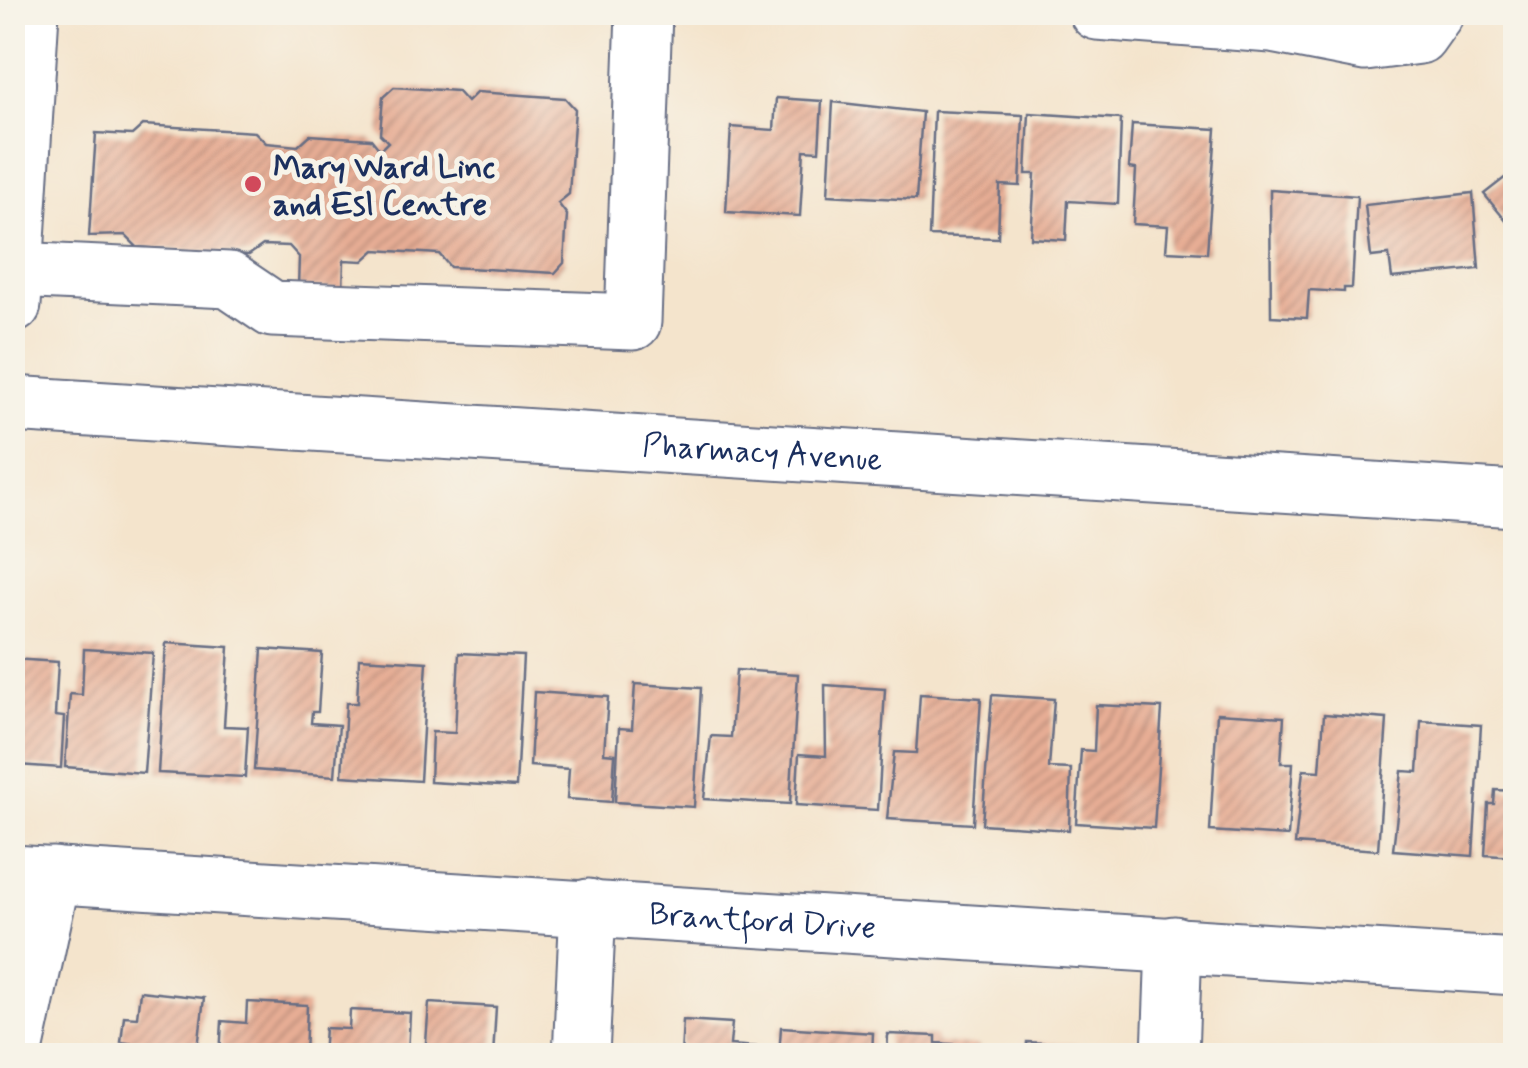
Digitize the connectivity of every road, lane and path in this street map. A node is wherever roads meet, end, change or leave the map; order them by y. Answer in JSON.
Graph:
{"nodes":[{"id":1,"x":31,"y":12,"type":"edge"},
{"id":2,"x":644,"y":12,"type":"edge"},
{"id":3,"x":1098,"y":12,"type":"edge"},
{"id":4,"x":1436,"y":12,"type":"edge"},
{"id":5,"x":14,"y":289,"type":"edge"},
{"id":6,"x":12,"y":404,"type":"edge"},
{"id":7,"x":1516,"y":499,"type":"edge"},
{"id":8,"x":33,"y":874,"type":"edge"},
{"id":9,"x":588,"y":907,"type":"junction"},
{"id":10,"x":1174,"y":944,"type":"junction"},
{"id":11,"x":1516,"y":967,"type":"edge"},
{"id":12,"x":14,"y":1056,"type":"edge"},
{"id":13,"x":580,"y":1056,"type":"edge"},
{"id":14,"x":1170,"y":1056,"type":"edge"}],
"edges":[{"from":1,"to":5,"type":"street"},
{"from":2,"to":5,"type":"street"},
{"from":3,"to":4,"type":"street"},
{"from":6,"to":7,"type":"street","name":"Pharmacy Avenue"},
{"from":8,"to":9,"type":"street","name":"Brantford Drive"},
{"from":8,"to":12,"type":"street"},
{"from":9,"to":10,"type":"street","name":"Brantford Drive"},
{"from":9,"to":13,"type":"street"},
{"from":10,"to":11,"type":"street","name":"Brantford Drive"},
{"from":10,"to":14,"type":"street"}]}
